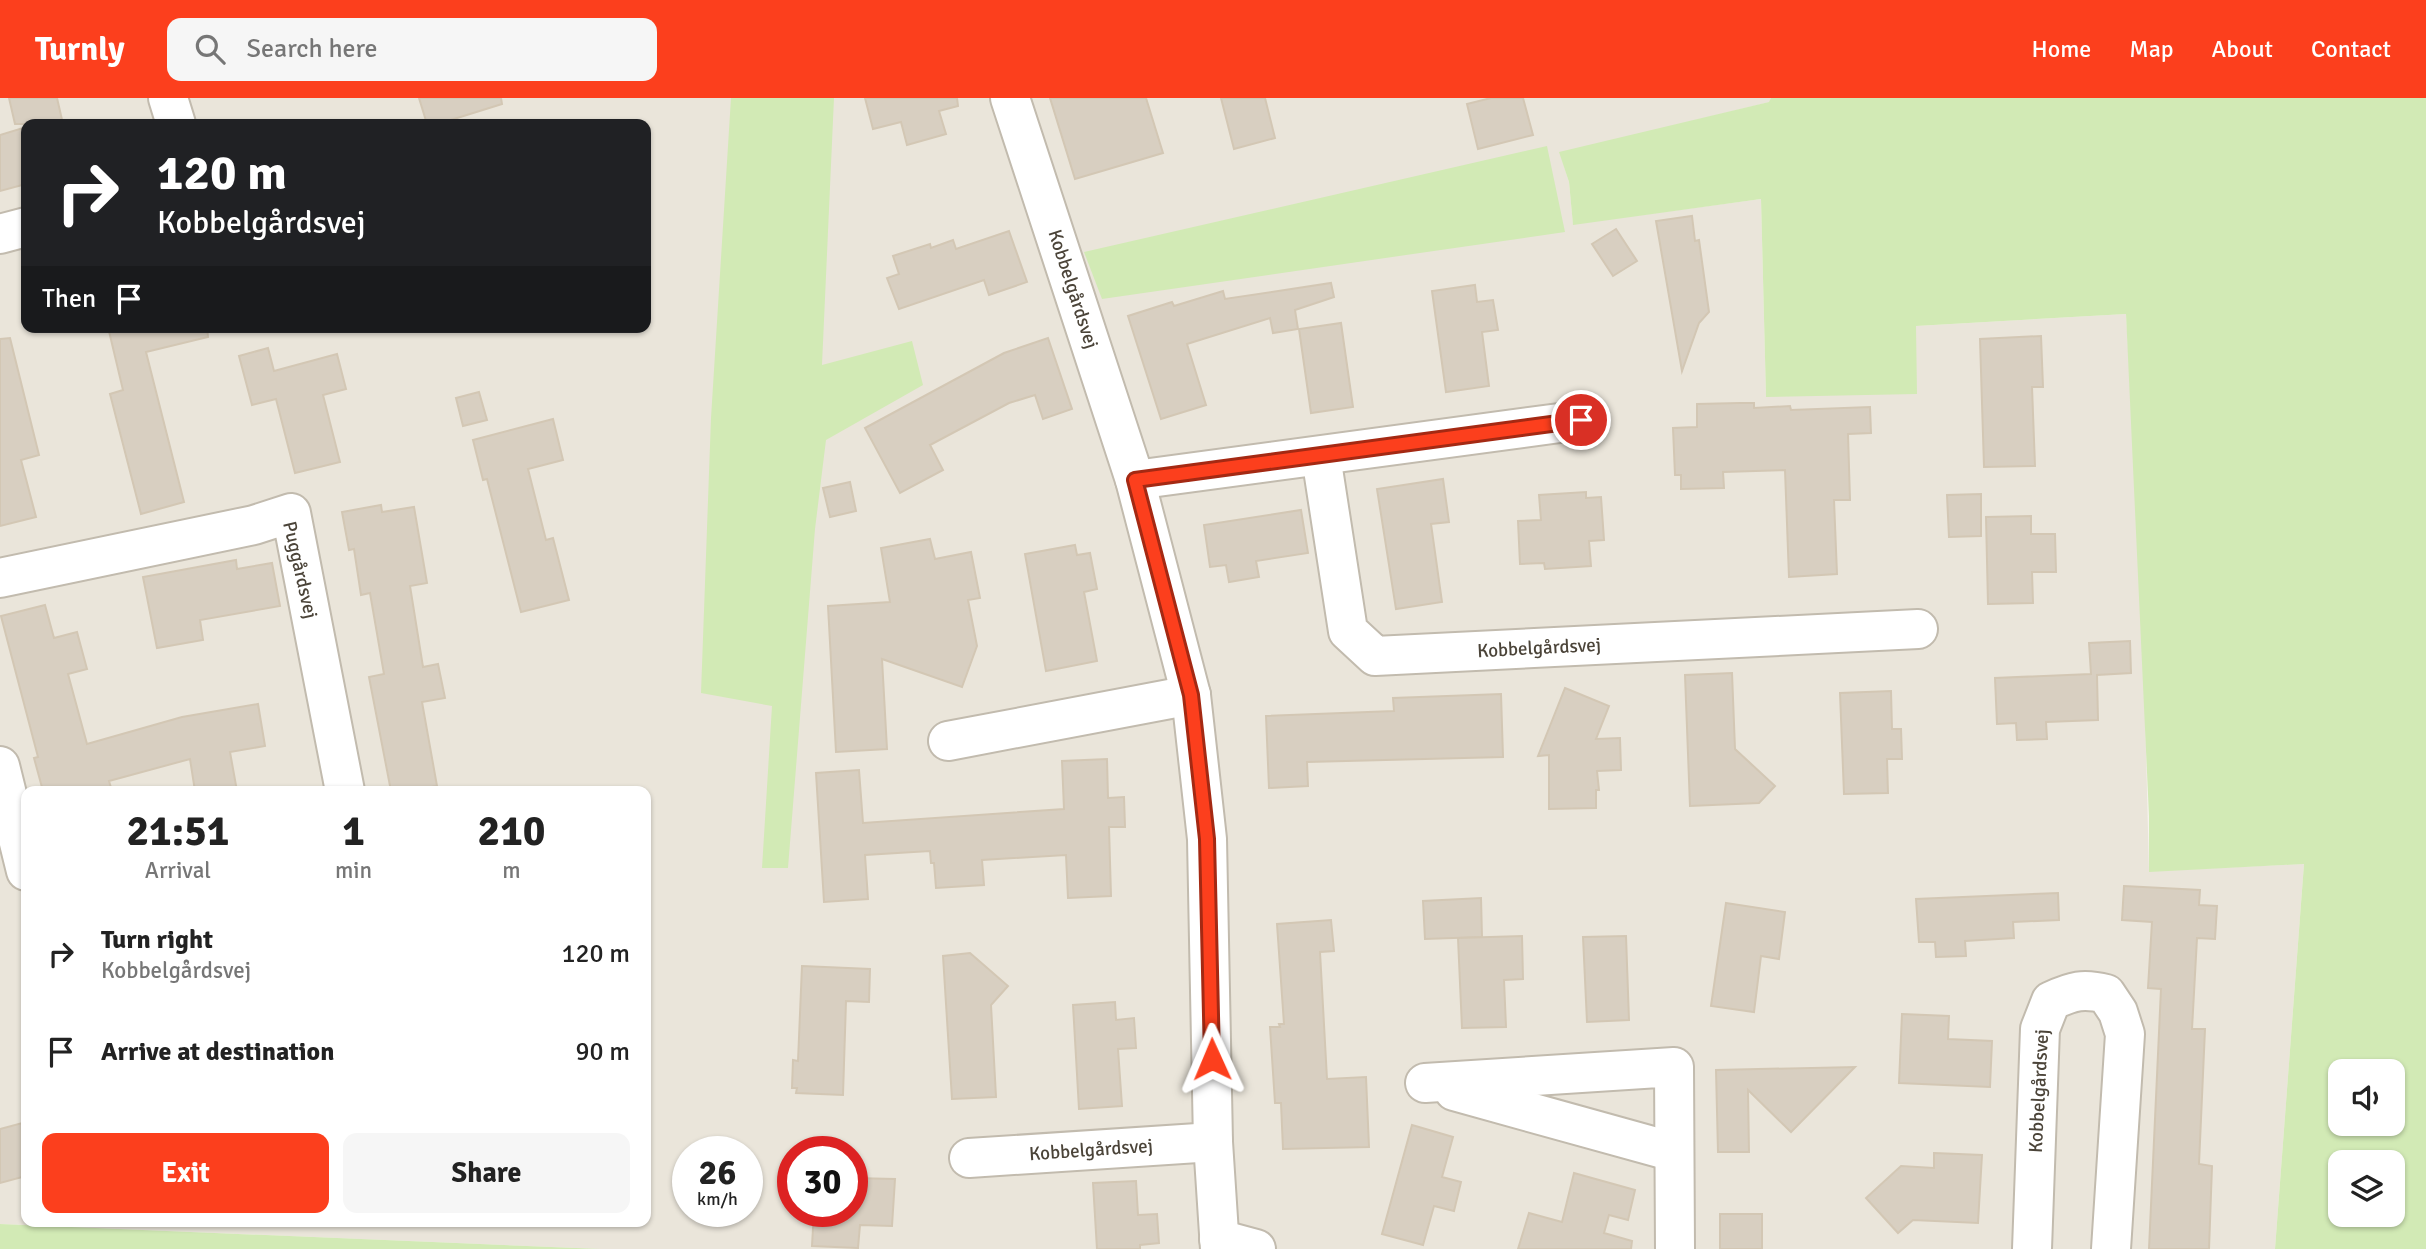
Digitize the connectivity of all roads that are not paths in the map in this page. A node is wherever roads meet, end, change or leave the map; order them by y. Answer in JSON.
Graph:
{"nodes":[{"id":1,"x":168,"y":98,"type":"edge"},
{"id":2,"x":1010,"y":98,"type":"edge"},
{"id":3,"x":174,"y":119,"type":"edge"},
{"id":4,"x":21,"y":228,"type":"edge"},
{"id":5,"x":0,"y":234,"type":"edge"},
{"id":6,"x":1581,"y":420,"type":"dead end"},
{"id":7,"x":1321,"y":456,"type":"junction"},
{"id":8,"x":1135,"y":480,"type":"junction"},
{"id":9,"x":0,"y":578,"type":"edge"},
{"id":10,"x":1918,"y":629,"type":"dead end"},
{"id":11,"x":1191,"y":695,"type":"junction"},
{"id":12,"x":948,"y":741,"type":"dead end"},
{"id":13,"x":0,"y":766,"type":"edge"},
{"id":14,"x":344,"y":786,"type":"edge"},
{"id":15,"x":21,"y":851,"type":"edge"},
{"id":16,"x":1213,"y":1142,"type":"junction"},
{"id":17,"x":1674,"y":1152,"type":"junction"},
{"id":18,"x":969,"y":1158,"type":"dead end"},
{"id":19,"x":1220,"y":1244,"type":"edge"},
{"id":20,"x":1256,"y":1249,"type":"edge"},
{"id":21,"x":1675,"y":1249,"type":"edge"},
{"id":22,"x":2032,"y":1249,"type":"edge"},
{"id":23,"x":2111,"y":1249,"type":"edge"}],
"edges":[{"from":1,"to":3,"type":"street"},
{"from":2,"to":8,"type":"street","name":"Kobbelgårdsvej"},
{"from":4,"to":5,"type":"street"},
{"from":6,"to":7,"type":"street"},
{"from":7,"to":8,"type":"street"},
{"from":7,"to":10,"type":"street","name":"Kobbelgårdsvej"},
{"from":8,"to":11,"type":"street","name":"Kobbelgårdsvej"},
{"from":9,"to":14,"type":"street","name":"Puggårdsvej"},
{"from":11,"to":12,"type":"street"},
{"from":11,"to":16,"type":"street","name":"Kobbelgårdsvej"},
{"from":13,"to":15,"type":"street"},
{"from":16,"to":18,"type":"street","name":"Kobbelgårdsvej"},
{"from":16,"to":19,"type":"street","name":"Kobbelgårdsvej"},
{"from":17,"to":17,"type":"street"},
{"from":17,"to":21,"type":"street"},
{"from":19,"to":20,"type":"street","name":"Kobbelgårdsvej"},
{"from":22,"to":23,"type":"street","name":"Kobbelgårdsvej"}]}
